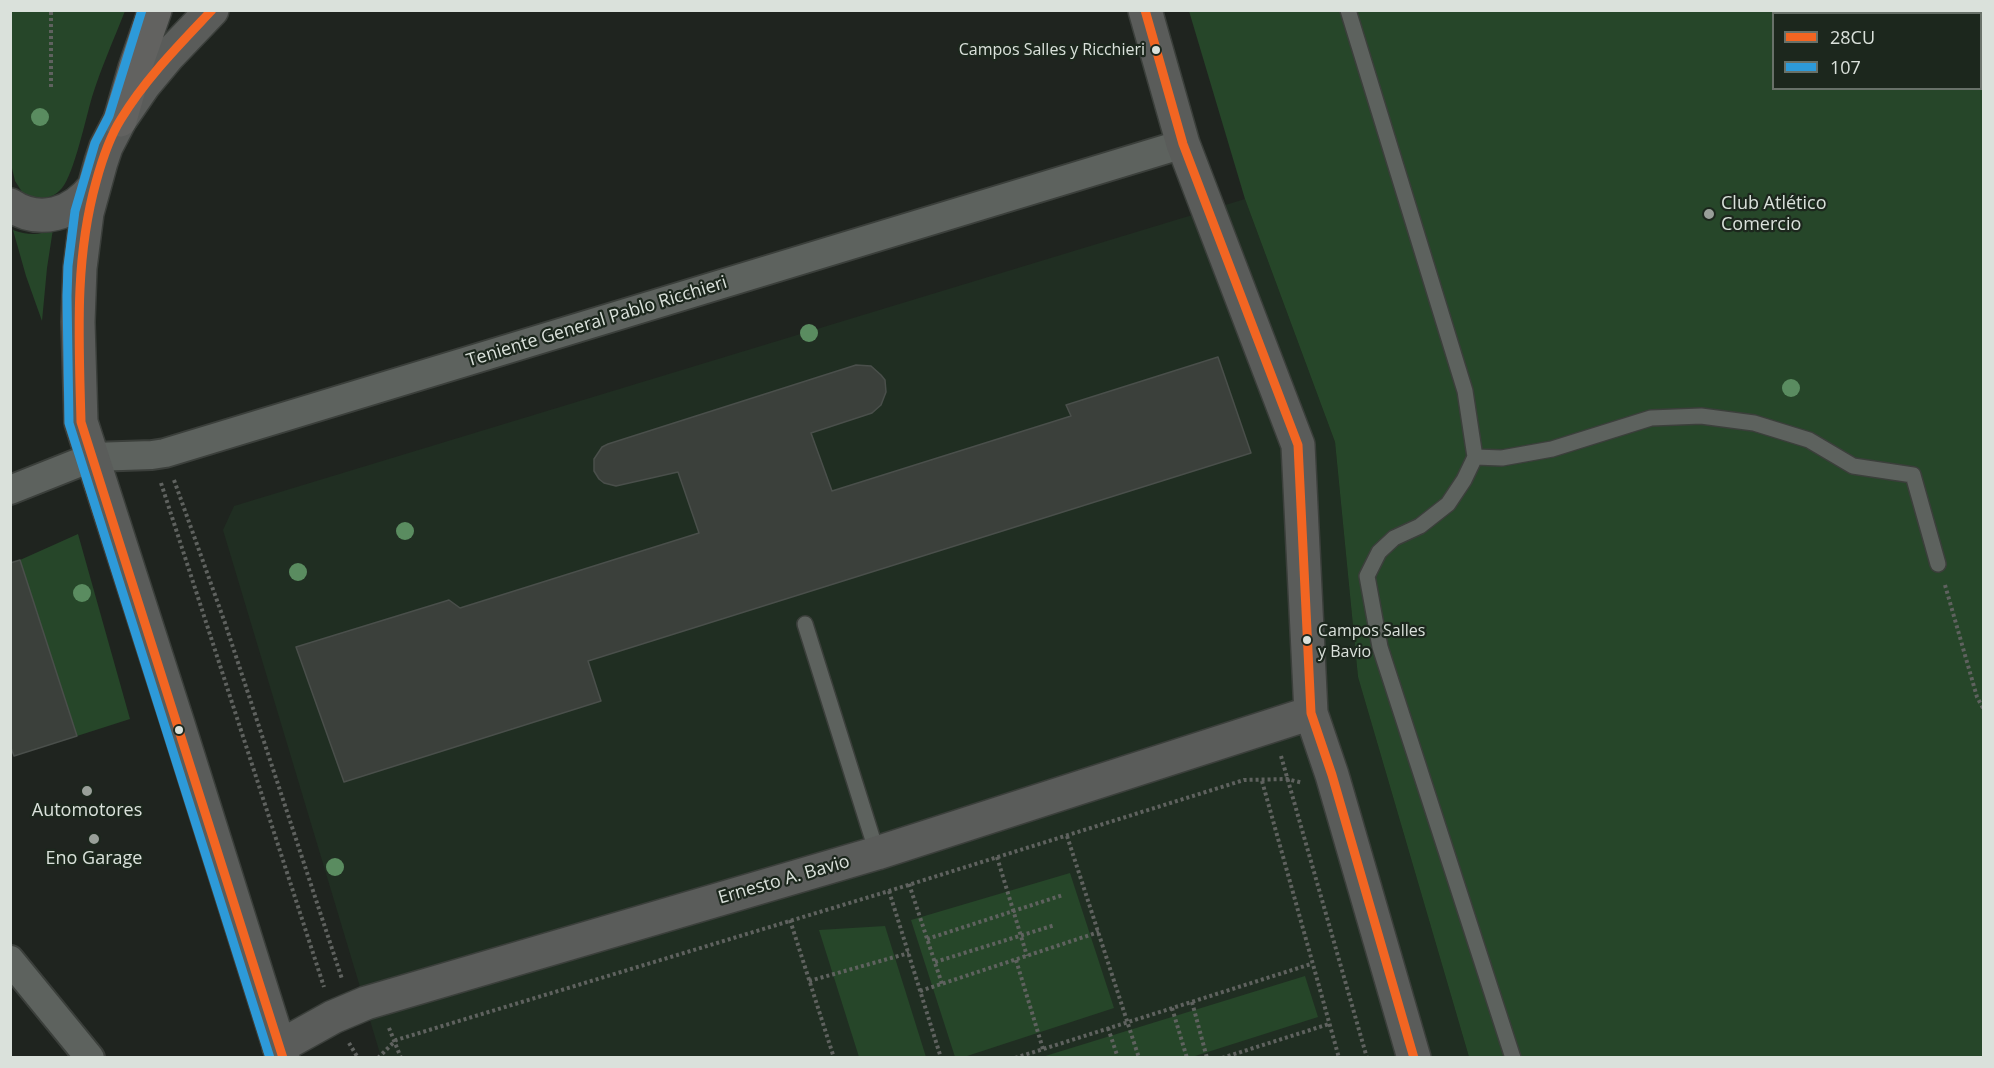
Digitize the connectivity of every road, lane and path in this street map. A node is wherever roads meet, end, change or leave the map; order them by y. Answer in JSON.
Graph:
{"nodes":[{"id":1,"x":51,"y":10,"type":"edge"},
{"id":2,"x":155,"y":10,"type":"edge"},
{"id":3,"x":212,"y":10,"type":"edge"},
{"id":4,"x":1145,"y":10,"type":"edge"},
{"id":5,"x":1348,"y":10,"type":"edge"},
{"id":6,"x":51,"y":87,"type":"dead end"},
{"id":7,"x":120,"y":120,"type":"junction"},
{"id":8,"x":1183,"y":144,"type":"junction"},
{"id":9,"x":94,"y":187,"type":"junction"},
{"id":10,"x":10,"y":205,"type":"edge"},
{"id":11,"x":158,"y":454,"type":"junction"},
{"id":12,"x":93,"y":457,"type":"junction"},
{"id":13,"x":1475,"y":457,"type":"junction"},
{"id":14,"x":10,"y":490,"type":"edge"},
{"id":15,"x":1938,"y":564,"type":"joint"},
{"id":16,"x":805,"y":624,"type":"dead end"},
{"id":17,"x":1983,"y":710,"type":"edge"},
{"id":18,"x":1311,"y":713,"type":"junction"},
{"id":19,"x":1273,"y":727,"type":"junction"},
{"id":20,"x":1332,"y":775,"type":"junction"},
{"id":21,"x":1287,"y":779,"type":"junction"},
{"id":22,"x":1262,"y":781,"type":"junction"},
{"id":23,"x":1067,"y":836,"type":"junction"},
{"id":24,"x":877,"y":853,"type":"junction"},
{"id":25,"x":997,"y":857,"type":"junction"},
{"id":26,"x":909,"y":884,"type":"junction"},
{"id":27,"x":889,"y":891,"type":"junction"},
{"id":28,"x":1064,"y":895,"type":"dead end"},
{"id":29,"x":1013,"y":910,"type":"junction"},
{"id":30,"x":790,"y":920,"type":"junction"},
{"id":31,"x":1055,"y":925,"type":"dead end"},
{"id":32,"x":1099,"y":932,"type":"junction"},
{"id":33,"x":1021,"y":936,"type":"junction"},
{"id":34,"x":927,"y":939,"type":"junction"},
{"id":35,"x":909,"y":953,"type":"junction"},
{"id":36,"x":1027,"y":956,"type":"junction"},
{"id":37,"x":10,"y":960,"type":"edge"},
{"id":38,"x":1016,"y":960,"type":"junction"},
{"id":39,"x":935,"y":962,"type":"junction"},
{"id":40,"x":1311,"y":964,"type":"junction"},
{"id":41,"x":809,"y":981,"type":"junction"},
{"id":42,"x":942,"y":984,"type":"junction"},
{"id":43,"x":920,"y":991,"type":"junction"},
{"id":44,"x":1192,"y":1002,"type":"junction"},
{"id":45,"x":366,"y":1003,"type":"junction"},
{"id":46,"x":1172,"y":1008,"type":"junction"},
{"id":47,"x":333,"y":1017,"type":"junction"},
{"id":48,"x":1129,"y":1022,"type":"junction"},
{"id":49,"x":1329,"y":1024,"type":"junction"},
{"id":50,"x":1108,"y":1028,"type":"junction"},
{"id":51,"x":1043,"y":1049,"type":"junction"},
{"id":52,"x":275,"y":1054,"type":"edge"},
{"id":53,"x":90,"y":1058,"type":"edge"},
{"id":54,"x":358,"y":1058,"type":"edge"},
{"id":55,"x":378,"y":1058,"type":"edge"},
{"id":56,"x":834,"y":1058,"type":"edge"},
{"id":57,"x":941,"y":1058,"type":"edge"},
{"id":58,"x":1015,"y":1058,"type":"edge"},
{"id":59,"x":1118,"y":1058,"type":"edge"},
{"id":60,"x":1139,"y":1058,"type":"edge"},
{"id":61,"x":1187,"y":1058,"type":"edge"},
{"id":62,"x":1207,"y":1058,"type":"edge"},
{"id":63,"x":1222,"y":1058,"type":"edge"},
{"id":64,"x":1339,"y":1058,"type":"edge"},
{"id":65,"x":1367,"y":1058,"type":"edge"},
{"id":66,"x":1414,"y":1058,"type":"edge"},
{"id":67,"x":1513,"y":1058,"type":"edge"}],
"edges":[{"from":1,"to":6,"type":"path"},
{"from":2,"to":7,"type":"main road"},
{"from":3,"to":7,"type":"main road"},
{"from":4,"to":8,"type":"main road"},
{"from":5,"to":13,"type":"lane"},
{"from":7,"to":9,"type":"main road"},
{"from":8,"to":11,"type":"street","name":"Teniente General Pablo Ricchieri"},
{"from":8,"to":18,"type":"main road"},
{"from":9,"to":10,"type":"main road"},
{"from":9,"to":12,"type":"main road"},
{"from":11,"to":12,"type":"street","name":"Teniente General Pablo Ricchieri"},
{"from":11,"to":45,"type":"path"},
{"from":11,"to":47,"type":"path"},
{"from":12,"to":14,"type":"street","name":"Teniente General Pablo Ricchieri"},
{"from":12,"to":52,"type":"main road"},
{"from":13,"to":15,"type":"lane"},
{"from":13,"to":67,"type":"lane"},
{"from":15,"to":17,"type":"path"},
{"from":16,"to":24,"type":"lane"},
{"from":18,"to":19,"type":"main road","name":"Ernesto A. Bavio"},
{"from":18,"to":20,"type":"main road"},
{"from":19,"to":21,"type":"path"},
{"from":19,"to":24,"type":"main road","name":"Ernesto A. Bavio"},
{"from":20,"to":21,"type":"path"},
{"from":20,"to":66,"type":"main road"},
{"from":21,"to":22,"type":"path"},
{"from":21,"to":65,"type":"path"},
{"from":22,"to":23,"type":"path"},
{"from":22,"to":40,"type":"path"},
{"from":23,"to":25,"type":"path"},
{"from":23,"to":32,"type":"path"},
{"from":24,"to":45,"type":"main road","name":"Ernesto A. Bavio"},
{"from":25,"to":26,"type":"path"},
{"from":25,"to":29,"type":"path"},
{"from":26,"to":27,"type":"path"},
{"from":26,"to":34,"type":"path"},
{"from":27,"to":30,"type":"path"},
{"from":27,"to":35,"type":"path"},
{"from":28,"to":29,"type":"path"},
{"from":29,"to":33,"type":"path"},
{"from":29,"to":34,"type":"path"},
{"from":30,"to":41,"type":"path"},
{"from":30,"to":55,"type":"path"},
{"from":31,"to":33,"type":"path"},
{"from":32,"to":36,"type":"path"},
{"from":32,"to":48,"type":"path"},
{"from":33,"to":36,"type":"path"},
{"from":33,"to":39,"type":"path"},
{"from":34,"to":39,"type":"path"},
{"from":35,"to":41,"type":"path"},
{"from":35,"to":43,"type":"path"},
{"from":36,"to":38,"type":"path"},
{"from":37,"to":53,"type":"street"},
{"from":38,"to":42,"type":"path"},
{"from":38,"to":51,"type":"path"},
{"from":39,"to":42,"type":"path"},
{"from":40,"to":44,"type":"path"},
{"from":40,"to":49,"type":"path"},
{"from":41,"to":56,"type":"path"},
{"from":42,"to":43,"type":"path"},
{"from":43,"to":57,"type":"path"},
{"from":44,"to":46,"type":"path"},
{"from":44,"to":62,"type":"path"},
{"from":45,"to":47,"type":"main road","name":"Ernesto A. Bavio"},
{"from":46,"to":48,"type":"path"},
{"from":46,"to":61,"type":"path"},
{"from":47,"to":52,"type":"main road","name":"Ernesto A. Bavio"},
{"from":47,"to":54,"type":"path"},
{"from":48,"to":50,"type":"path"},
{"from":48,"to":60,"type":"path"},
{"from":49,"to":63,"type":"path"},
{"from":49,"to":64,"type":"path"},
{"from":50,"to":51,"type":"path"},
{"from":50,"to":59,"type":"path"},
{"from":51,"to":58,"type":"path"}]}
